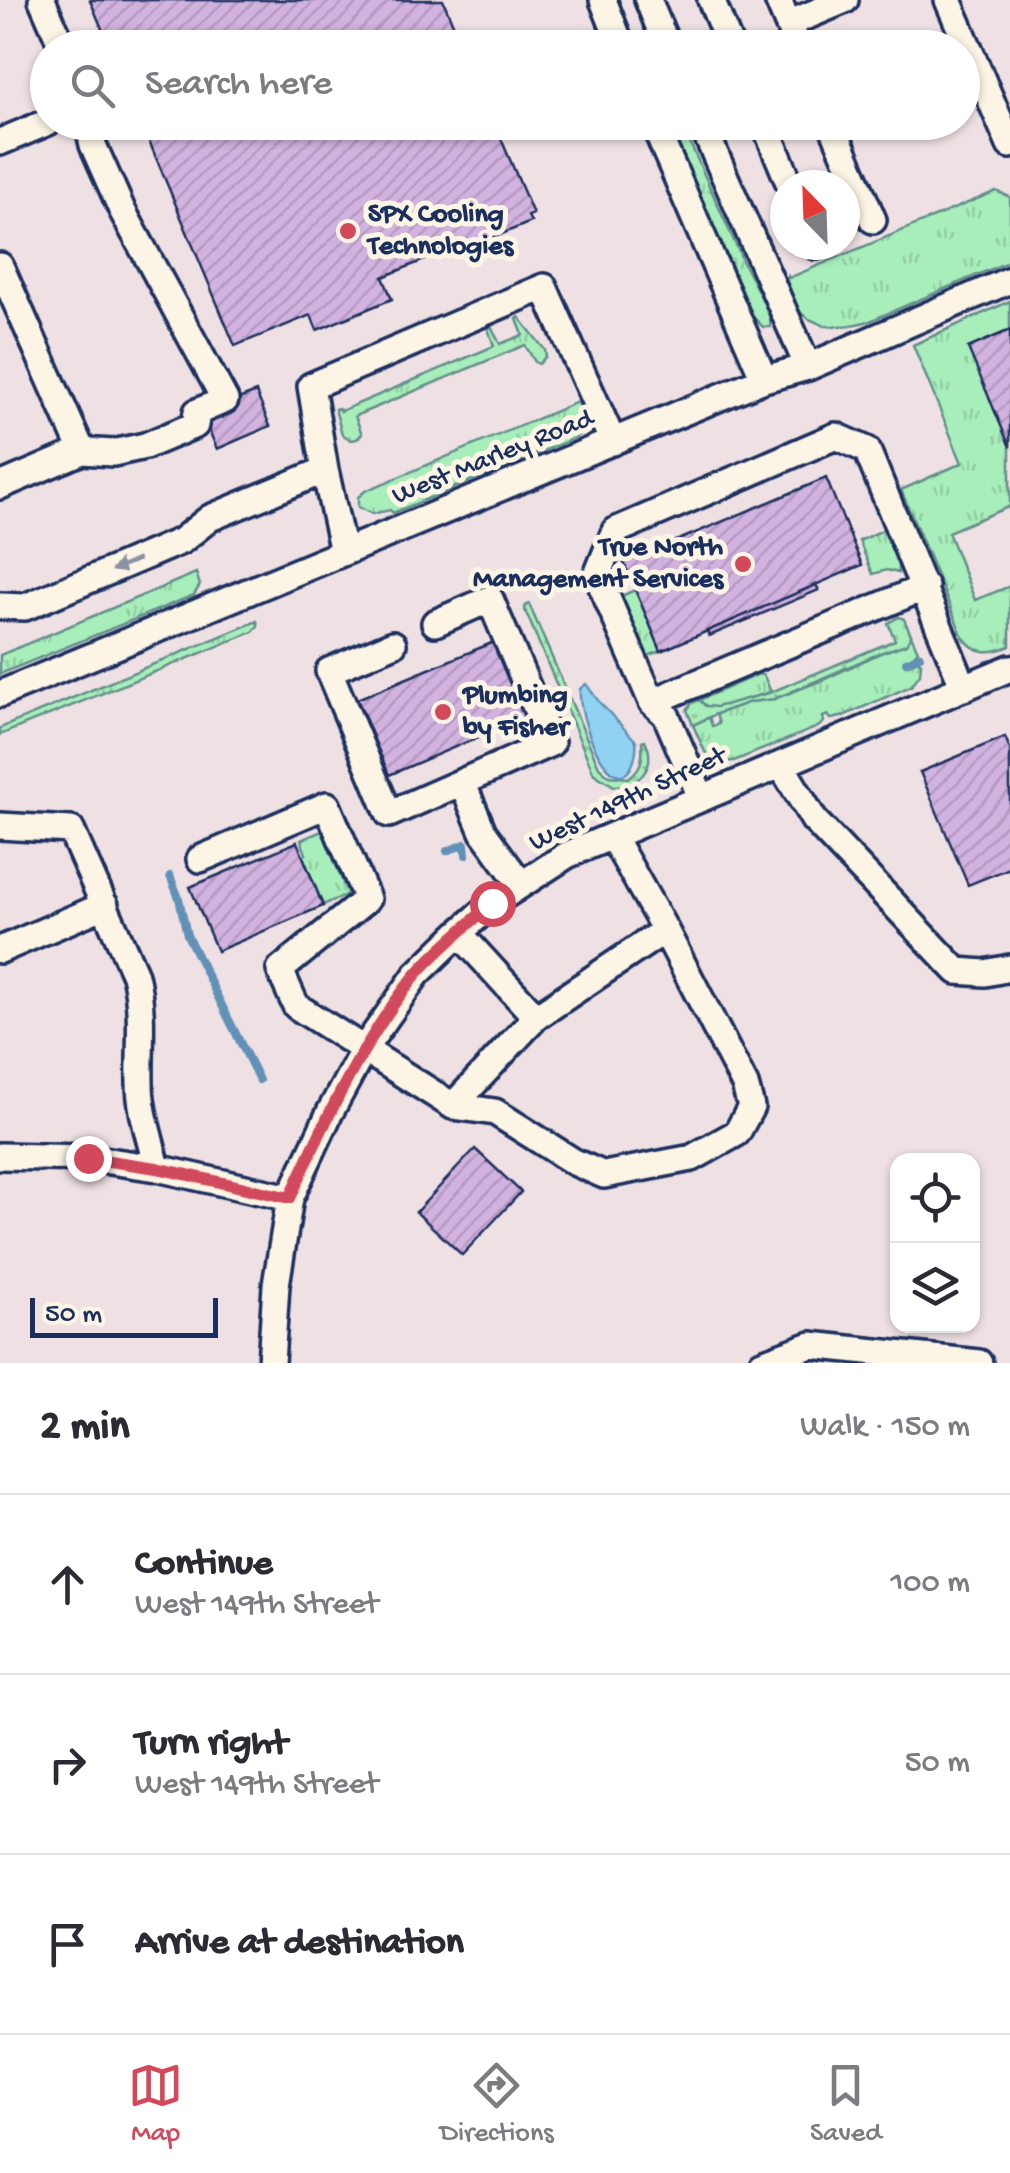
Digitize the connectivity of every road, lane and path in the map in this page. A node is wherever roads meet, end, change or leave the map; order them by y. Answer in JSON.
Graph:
{"nodes":[{"id":1,"x":42,"y":0,"type":"edge"},
{"id":2,"x":603,"y":0,"type":"edge"},
{"id":3,"x":648,"y":0,"type":"edge"},
{"id":4,"x":711,"y":0,"type":"edge"},
{"id":5,"x":778,"y":0,"type":"edge"},
{"id":6,"x":845,"y":0,"type":"edge"},
{"id":7,"x":948,"y":0,"type":"edge"},
{"id":8,"x":55,"y":30,"type":"edge"},
{"id":9,"x":615,"y":30,"type":"edge"},
{"id":10,"x":660,"y":30,"type":"edge"},
{"id":11,"x":724,"y":30,"type":"edge"},
{"id":12,"x":790,"y":30,"type":"edge"},
{"id":13,"x":802,"y":30,"type":"edge"},
{"id":14,"x":961,"y":30,"type":"edge"},
{"id":15,"x":980,"y":75,"type":"edge"},
{"id":16,"x":30,"y":130,"type":"edge"},
{"id":17,"x":92,"y":140,"type":"edge"},
{"id":18,"x":661,"y":140,"type":"edge"},
{"id":19,"x":709,"y":140,"type":"edge"},
{"id":20,"x":771,"y":140,"type":"edge"},
{"id":21,"x":839,"y":140,"type":"edge"},
{"id":22,"x":0,"y":142,"type":"edge"},
{"id":23,"x":1010,"y":146,"type":"edge"},
{"id":24,"x":784,"y":170,"type":"edge"},
{"id":25,"x":873,"y":220,"type":"dead end"},
{"id":26,"x":0,"y":266,"type":"edge"},
{"id":27,"x":1010,"y":280,"type":"edge"},
{"id":28,"x":808,"y":367,"type":"junction"},
{"id":29,"x":764,"y":379,"type":"junction"},
{"id":30,"x":613,"y":442,"type":"junction"},
{"id":31,"x":82,"y":452,"type":"junction"},
{"id":32,"x":325,"y":470,"type":"junction"},
{"id":33,"x":0,"y":486,"type":"edge"},
{"id":34,"x":343,"y":552,"type":"junction"},
{"id":35,"x":925,"y":587,"type":"junction"},
{"id":36,"x":13,"y":606,"type":"edge"},
{"id":37,"x":435,"y":622,"type":"dead end"},
{"id":38,"x":392,"y":644,"type":"dead end"},
{"id":39,"x":1007,"y":678,"type":"edge"},
{"id":40,"x":964,"y":688,"type":"junction"},
{"id":41,"x":0,"y":694,"type":"edge"},
{"id":42,"x":652,"y":702,"type":"junction"},
{"id":43,"x":781,"y":765,"type":"junction"},
{"id":44,"x":462,"y":782,"type":"junction"},
{"id":45,"x":702,"y":797,"type":"junction"},
{"id":46,"x":0,"y":826,"type":"edge"},
{"id":47,"x":612,"y":836,"type":"junction"},
{"id":48,"x":200,"y":859,"type":"dead end"},
{"id":49,"x":521,"y":884,"type":"junction"},
{"id":50,"x":105,"y":905,"type":"junction"},
{"id":51,"x":665,"y":930,"type":"junction"},
{"id":52,"x":460,"y":933,"type":"junction"},
{"id":53,"x":0,"y":950,"type":"edge"},
{"id":54,"x":1010,"y":968,"type":"edge"},
{"id":55,"x":536,"y":1016,"type":"junction"},
{"id":56,"x":364,"y":1050,"type":"junction"},
{"id":57,"x":453,"y":1106,"type":"junction"},
{"id":58,"x":0,"y":1156,"type":"edge"},
{"id":59,"x":157,"y":1168,"type":"junction"},
{"id":60,"x":290,"y":1198,"type":"junction"},
{"id":61,"x":803,"y":1356,"type":"edge"},
{"id":62,"x":271,"y":1363,"type":"edge"},
{"id":63,"x":762,"y":1363,"type":"edge"},
{"id":64,"x":979,"y":1363,"type":"edge"}],
"edges":[{"from":1,"to":8,"type":"street"},
{"from":2,"to":9,"type":"street"},
{"from":3,"to":10,"type":"street"},
{"from":4,"to":11,"type":"street"},
{"from":5,"to":12,"type":"street"},
{"from":6,"to":13,"type":"street"},
{"from":7,"to":14,"type":"street"},
{"from":15,"to":23,"type":"street"},
{"from":16,"to":22,"type":"street"},
{"from":17,"to":31,"type":"street"},
{"from":18,"to":29,"type":"street"},
{"from":19,"to":28,"type":"street"},
{"from":20,"to":24,"type":"street"},
{"from":21,"to":25,"type":"street"},
{"from":26,"to":31,"type":"street"},
{"from":27,"to":28,"type":"street","name":"West Marley Road"},
{"from":28,"to":29,"type":"street","name":"West Marley Road"},
{"from":29,"to":30,"type":"street","name":"West Marley Road"},
{"from":30,"to":32,"type":"street"},
{"from":30,"to":34,"type":"street","name":"West Marley Road"},
{"from":31,"to":33,"type":"street"},
{"from":32,"to":34,"type":"street"},
{"from":32,"to":36,"type":"street","one_way":true},
{"from":34,"to":41,"type":"street","name":"West Marley Road"},
{"from":35,"to":40,"type":"street"},
{"from":35,"to":42,"type":"street"},
{"from":35,"to":42,"type":"street"},
{"from":37,"to":44,"type":"street"},
{"from":38,"to":44,"type":"street"},
{"from":39,"to":40,"type":"street","name":"West 149th Street"},
{"from":40,"to":43,"type":"street","name":"West 149th Street"},
{"from":42,"to":45,"type":"street"},
{"from":43,"to":45,"type":"street","name":"West 149th Street"},
{"from":43,"to":54,"type":"street"},
{"from":44,"to":49,"type":"street"},
{"from":45,"to":47,"type":"street","name":"West 149th Street"},
{"from":46,"to":50,"type":"street"},
{"from":47,"to":49,"type":"street","name":"West 149th Street"},
{"from":47,"to":51,"type":"street"},
{"from":48,"to":56,"type":"street"},
{"from":49,"to":52,"type":"street","name":"West 149th Street"},
{"from":50,"to":53,"type":"street"},
{"from":50,"to":59,"type":"street"},
{"from":51,"to":55,"type":"street"},
{"from":51,"to":57,"type":"street"},
{"from":52,"to":55,"type":"street"},
{"from":52,"to":56,"type":"street","name":"West 149th Street"},
{"from":55,"to":57,"type":"street"},
{"from":56,"to":57,"type":"street"},
{"from":56,"to":60,"type":"street","name":"West 149th Street"},
{"from":58,"to":59,"type":"street"},
{"from":59,"to":60,"type":"street"},
{"from":60,"to":62,"type":"street","name":"West 149th Street"},
{"from":61,"to":63,"type":"street"},
{"from":61,"to":64,"type":"street"}]}
